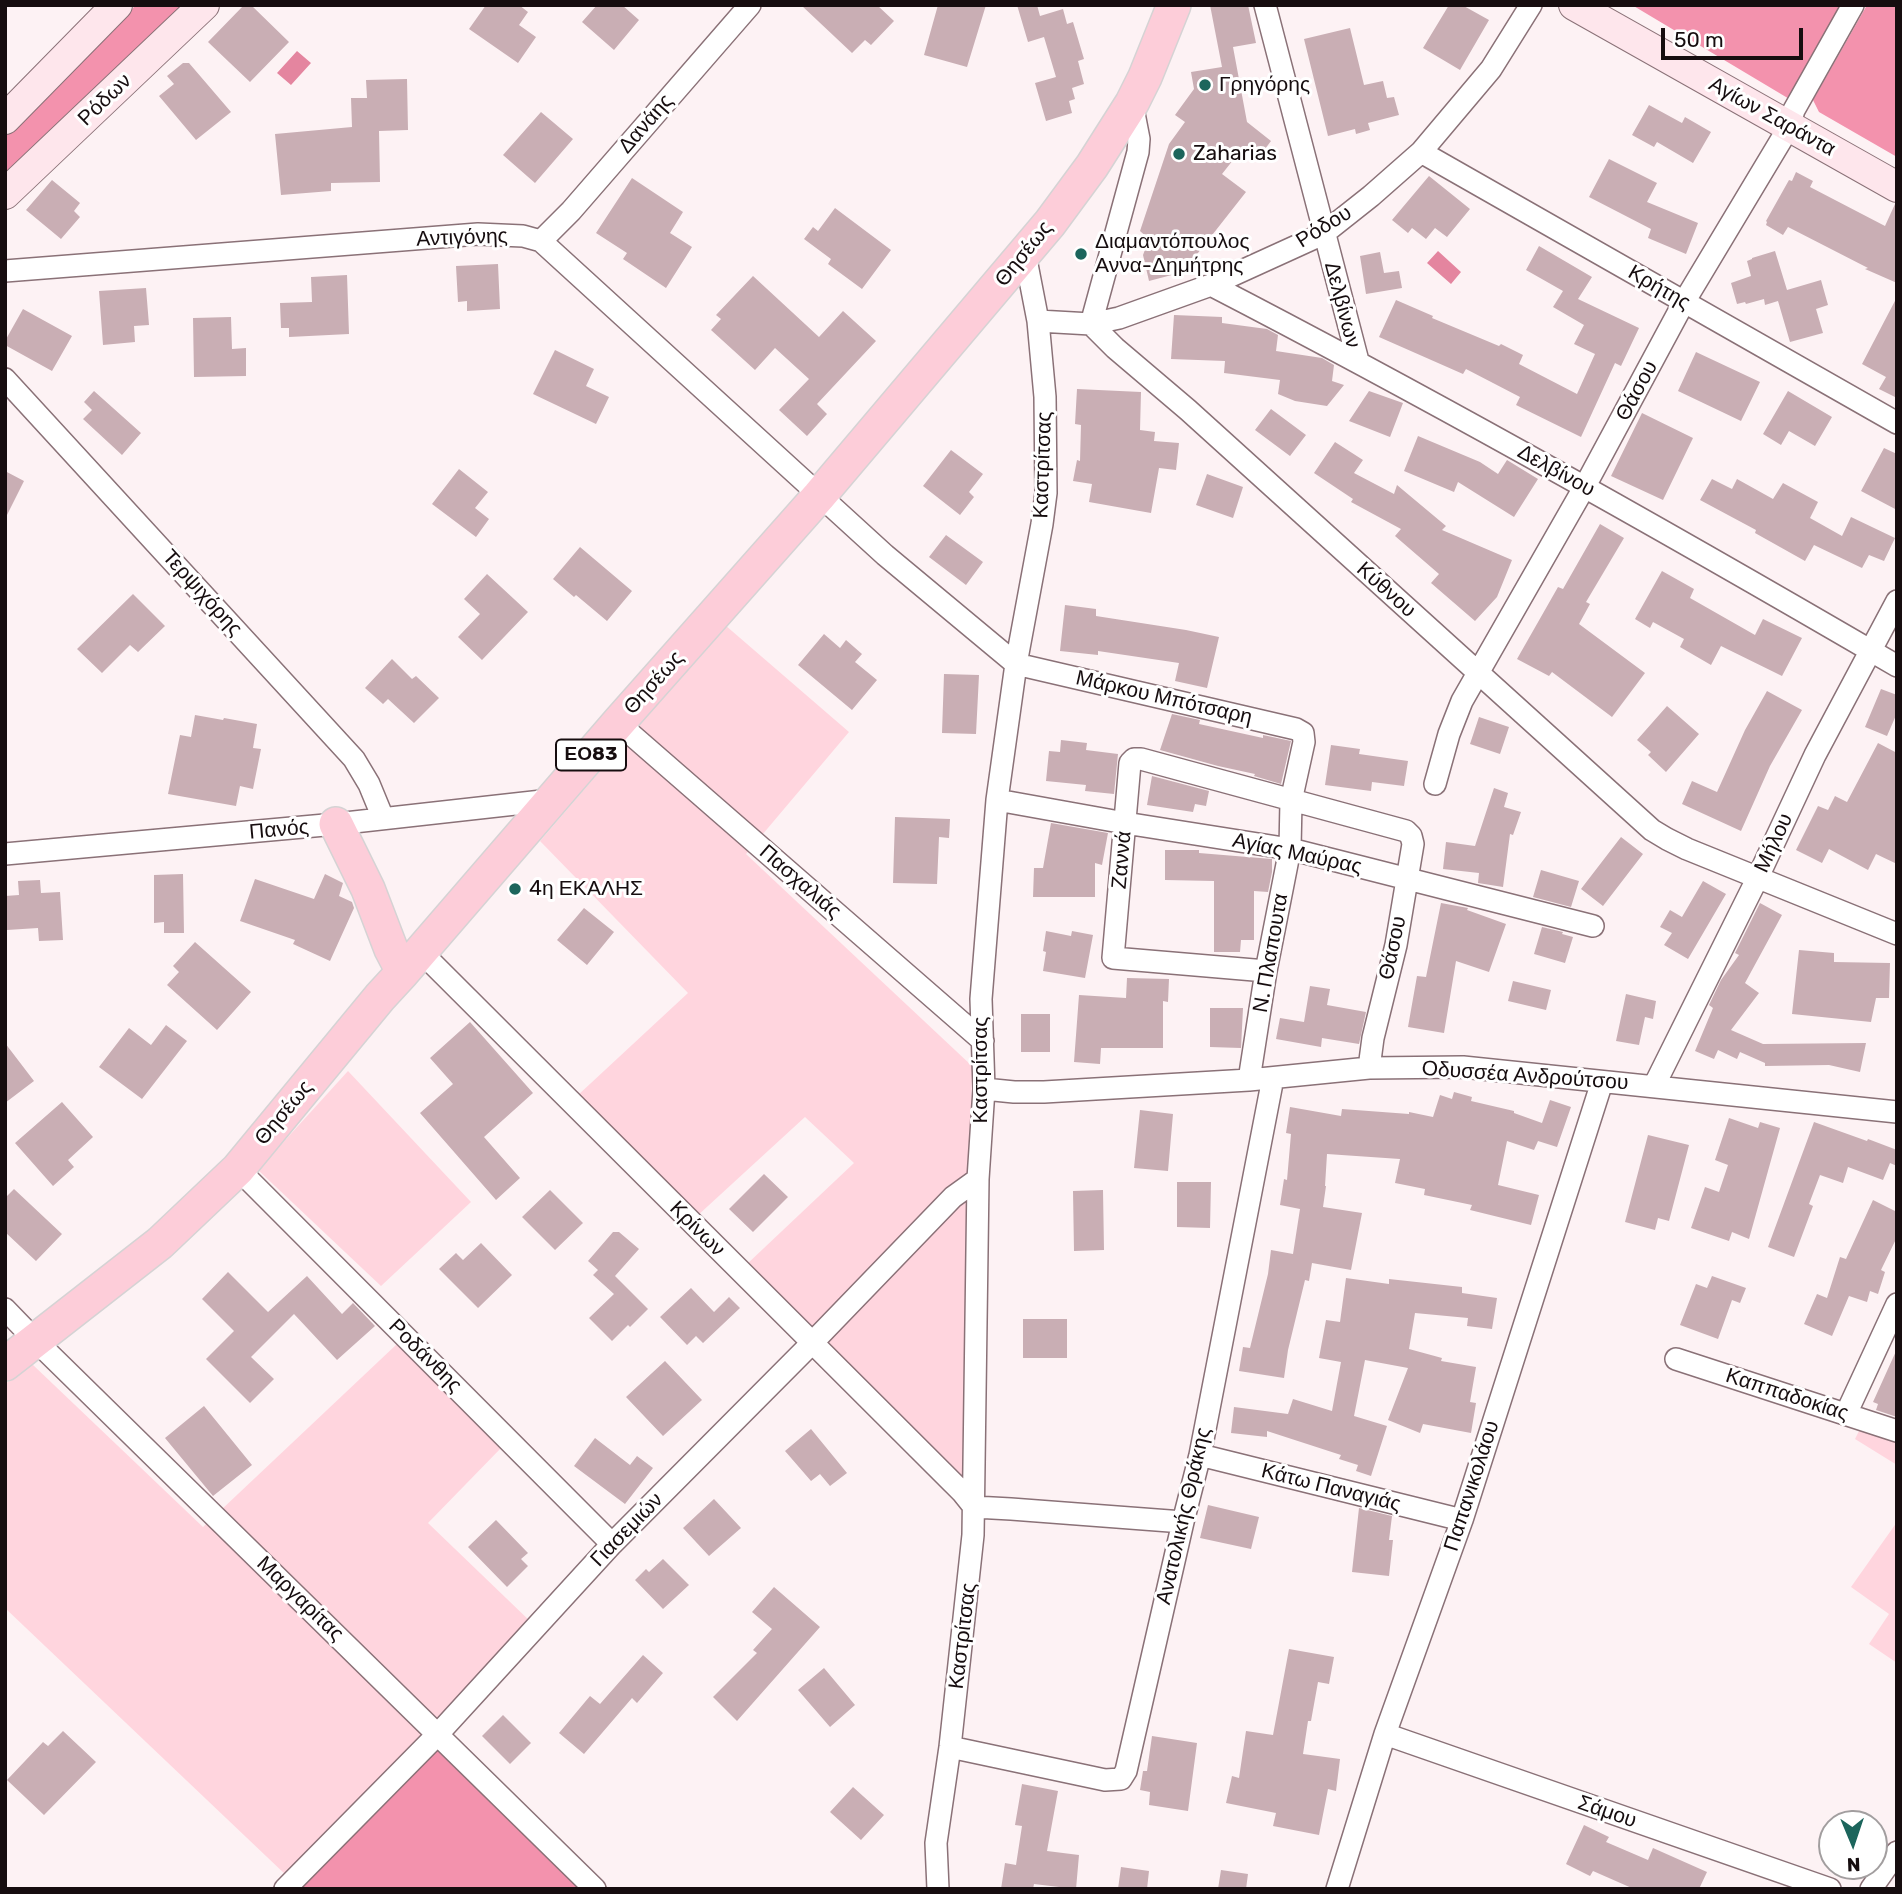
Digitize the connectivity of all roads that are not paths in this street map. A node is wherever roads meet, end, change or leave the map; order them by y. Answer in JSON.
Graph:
{"nodes":[{"id":1,"x":117,"y":5,"type":"edge"},
{"id":2,"x":204,"y":5,"type":"edge"},
{"id":3,"x":750,"y":5,"type":"edge"},
{"id":4,"x":1265,"y":5,"type":"edge"},
{"id":5,"x":1531,"y":5,"type":"edge"},
{"id":6,"x":1574,"y":5,"type":"edge"},
{"id":7,"x":1611,"y":5,"type":"edge"},
{"id":8,"x":1853,"y":5,"type":"edge"},
{"id":9,"x":1166,"y":8,"type":"edge"},
{"id":10,"x":1132,"y":103,"type":"junction"},
{"id":11,"x":1792,"y":118,"type":"junction"},
{"id":12,"x":5,"y":119,"type":"edge"},
{"id":13,"x":1421,"y":152,"type":"junction"},
{"id":14,"x":1897,"y":168,"type":"edge"},
{"id":15,"x":1897,"y":187,"type":"edge"},
{"id":16,"x":5,"y":194,"type":"edge"},
{"id":17,"x":1323,"y":233,"type":"junction"},
{"id":18,"x":541,"y":241,"type":"junction"},
{"id":19,"x":1025,"y":254,"type":"junction"},
{"id":20,"x":5,"y":271,"type":"edge"},
{"id":21,"x":1211,"y":285,"type":"junction"},
{"id":22,"x":1684,"y":302,"type":"junction"},
{"id":23,"x":1038,"y":321,"type":"junction"},
{"id":24,"x":1091,"y":324,"type":"junction"},
{"id":25,"x":1358,"y":361,"type":"junction"},
{"id":26,"x":5,"y":379,"type":"edge"},
{"id":27,"x":1897,"y":423,"type":"edge"},
{"id":28,"x":1585,"y":486,"type":"junction"},
{"id":29,"x":820,"y":496,"type":"junction"},
{"id":30,"x":1897,"y":601,"type":"edge"},
{"id":31,"x":1871,"y":651,"type":"junction"},
{"id":32,"x":1016,"y":664,"type":"junction"},
{"id":33,"x":1897,"y":666,"type":"edge"},
{"id":34,"x":1479,"y":673,"type":"junction"},
{"id":35,"x":618,"y":723,"type":"junction"},
{"id":36,"x":1304,"y":742,"type":"joint"},
{"id":37,"x":1435,"y":783,"type":"dead end"},
{"id":38,"x":551,"y":800,"type":"junction"},
{"id":39,"x":998,"y":800,"type":"junction"},
{"id":40,"x":1291,"y":801,"type":"junction"},
{"id":41,"x":383,"y":818,"type":"junction"},
{"id":42,"x":1125,"y":823,"type":"junction"},
{"id":43,"x":336,"y":824,"type":"junction"},
{"id":44,"x":1290,"y":849,"type":"junction"},
{"id":45,"x":5,"y":854,"type":"edge"},
{"id":46,"x":1758,"y":877,"type":"junction"},
{"id":47,"x":1406,"y":879,"type":"junction"},
{"id":48,"x":1593,"y":926,"type":"dead end"},
{"id":49,"x":1897,"y":934,"type":"edge"},
{"id":50,"x":411,"y":962,"type":"junction"},
{"id":51,"x":1266,"y":971,"type":"junction"},
{"id":52,"x":983,"y":1041,"type":"junction"},
{"id":53,"x":1369,"y":1068,"type":"junction"},
{"id":54,"x":1273,"y":1078,"type":"junction"},
{"id":55,"x":1249,"y":1080,"type":"junction"},
{"id":56,"x":1602,"y":1082,"type":"junction"},
{"id":57,"x":1654,"y":1086,"type":"junction"},
{"id":58,"x":984,"y":1089,"type":"junction"},
{"id":59,"x":1897,"y":1112,"type":"edge"},
{"id":60,"x":238,"y":1169,"type":"junction"},
{"id":61,"x":978,"y":1179,"type":"junction"},
{"id":62,"x":1897,"y":1304,"type":"edge"},
{"id":63,"x":5,"y":1309,"type":"edge"},
{"id":64,"x":36,"y":1341,"type":"junction"},
{"id":65,"x":812,"y":1343,"type":"junction"},
{"id":66,"x":1676,"y":1359,"type":"dead end"},
{"id":67,"x":5,"y":1364,"type":"edge"},
{"id":68,"x":1846,"y":1414,"type":"junction"},
{"id":69,"x":1897,"y":1431,"type":"edge"},
{"id":70,"x":1200,"y":1455,"type":"junction"},
{"id":71,"x":974,"y":1507,"type":"junction"},
{"id":72,"x":1462,"y":1520,"type":"junction"},
{"id":73,"x":1183,"y":1522,"type":"junction"},
{"id":74,"x":612,"y":1544,"type":"junction"},
{"id":75,"x":438,"y":1734,"type":"junction"},
{"id":76,"x":1385,"y":1734,"type":"junction"},
{"id":77,"x":950,"y":1747,"type":"junction"},
{"id":78,"x":1897,"y":1852,"type":"edge"},
{"id":79,"x":285,"y":1889,"type":"edge"},
{"id":80,"x":595,"y":1889,"type":"edge"},
{"id":81,"x":938,"y":1889,"type":"edge"},
{"id":82,"x":1337,"y":1889,"type":"edge"},
{"id":83,"x":1830,"y":1889,"type":"edge"},
{"id":84,"x":1871,"y":1889,"type":"edge"}],
"edges":[{"from":1,"to":12,"type":"main road"},
{"from":2,"to":16,"type":"main road","name":"Ρόδων"},
{"from":3,"to":18,"type":"street","name":"Δανάης"},
{"from":4,"to":17,"type":"street","name":"Δελβίνων"},
{"from":5,"to":13,"type":"street","name":"Ρόδου"},
{"from":6,"to":11,"type":"main road","name":"Αγίων Σαράντα"},
{"from":7,"to":11,"type":"main road","name":"Αγίων Σαράντα"},
{"from":8,"to":11,"type":"street","name":"Θάσου"},
{"from":9,"to":10,"type":"main road","name":"Θησέως","number":"ΕΟ83"},
{"from":10,"to":19,"type":"main road","name":"Θησέως","number":"ΕΟ83"},
{"from":10,"to":24,"type":"street"},
{"from":11,"to":14,"type":"main road","name":"Αγίων Σαράντα"},
{"from":11,"to":15,"type":"main road","name":"Αγίων Σαράντα"},
{"from":11,"to":22,"type":"street","name":"Θάσου"},
{"from":13,"to":17,"type":"street","name":"Ρόδου"},
{"from":13,"to":22,"type":"street","name":"Κρήτης"},
{"from":17,"to":21,"type":"street","name":"Ρόδου"},
{"from":17,"to":25,"type":"street","name":"Δελβίνων"},
{"from":18,"to":20,"type":"street","name":"Αντιγόνης"},
{"from":18,"to":29,"type":"street"},
{"from":19,"to":23,"type":"street","name":"Καστρίτσας"},
{"from":19,"to":29,"type":"main road","name":"Θησέως","number":"ΕΟ83"},
{"from":21,"to":24,"type":"street","name":"Ρόδου"},
{"from":21,"to":25,"type":"street","name":"Δελβίνου"},
{"from":22,"to":27,"type":"street","name":"Κρήτης"},
{"from":22,"to":28,"type":"street","name":"Θάσου"},
{"from":23,"to":24,"type":"street","name":"Ρόδου"},
{"from":23,"to":32,"type":"street","name":"Καστρίτσας"},
{"from":24,"to":34,"type":"street","name":"Κύθνου"},
{"from":25,"to":28,"type":"street","name":"Δελβίνου"},
{"from":26,"to":41,"type":"street","name":"Τερψιχόρης"},
{"from":28,"to":31,"type":"street","name":"Δελβίνου"},
{"from":28,"to":34,"type":"street","name":"Θάσου"},
{"from":29,"to":32,"type":"street"},
{"from":29,"to":35,"type":"main road","name":"Θησέως","number":"ΕΟ83"},
{"from":30,"to":31,"type":"street","name":"Μήλου"},
{"from":31,"to":33,"type":"street","name":"Δελβίνου"},
{"from":31,"to":46,"type":"street","name":"Μήλου"},
{"from":32,"to":36,"type":"street","name":"Μάρκου Μπότσαρη"},
{"from":32,"to":39,"type":"street","name":"Καστρίτσας"},
{"from":34,"to":37,"type":"street","name":"Θάσου"},
{"from":34,"to":46,"type":"street","name":"Κύθνου"},
{"from":35,"to":38,"type":"main road","name":"Θησέως","number":"ΕΟ83"},
{"from":35,"to":52,"type":"street","name":"Πασχαλιάς"},
{"from":36,"to":40,"type":"street","name":"Ν. Πλαπουτα"},
{"from":38,"to":41,"type":"street","name":"Πανός"},
{"from":38,"to":50,"type":"main road","name":"Θησέως","number":"ΕΟ83"},
{"from":39,"to":42,"type":"street","name":"Αγίας Μαύρας"},
{"from":39,"to":52,"type":"street","name":"Καστρίτσας"},
{"from":40,"to":42,"type":"street","name":"Ζαννά"},
{"from":40,"to":44,"type":"street","name":"Ν. Πλαπουτα"},
{"from":40,"to":47,"type":"street","name":"Θάσου"},
{"from":41,"to":43,"type":"street","name":"Πανός"},
{"from":42,"to":44,"type":"street","name":"Αγίας Μαύρας"},
{"from":42,"to":51,"type":"street","name":"Ζαννά"},
{"from":43,"to":45,"type":"street","name":"Πανός"},
{"from":43,"to":50,"type":"main road"},
{"from":44,"to":47,"type":"street","name":"Αγίας Μαύρας"},
{"from":44,"to":51,"type":"street","name":"Ν. Πλαπουτα"},
{"from":46,"to":49,"type":"street","name":"Κύθνου"},
{"from":46,"to":57,"type":"street","name":"Μήλου"},
{"from":47,"to":48,"type":"street","name":"Αγίας Μαύρας"},
{"from":47,"to":53,"type":"street","name":"Θάσου"},
{"from":50,"to":60,"type":"main road","name":"Θησέως","number":"ΕΟ83"},
{"from":50,"to":65,"type":"street","name":"Κρίνων"},
{"from":51,"to":55,"type":"street","name":"Ν. Πλαπουτα"},
{"from":52,"to":58,"type":"street","name":"Καστρίτσας"},
{"from":53,"to":54,"type":"street","name":"Οδυσσέα Ανδρούτσου"},
{"from":53,"to":56,"type":"street","name":"Οδυσσέα Ανδρούτσου"},
{"from":54,"to":55,"type":"street","name":"Οδυσσέα Ανδρούτσου"},
{"from":54,"to":70,"type":"street","name":"Ανατολικής Θράκης"},
{"from":55,"to":58,"type":"street","name":"Οδυσσέα Ανδρούτσου"},
{"from":56,"to":57,"type":"street","name":"Οδυσσέα Ανδρούτσου"},
{"from":56,"to":72,"type":"street","name":"Παπανικολάου"},
{"from":57,"to":59,"type":"street","name":"Οδυσσέα Ανδρούτσου"},
{"from":58,"to":61,"type":"street","name":"Καστρίτσας"},
{"from":60,"to":64,"type":"main road","name":"Θησέως","number":"ΕΟ83"},
{"from":60,"to":74,"type":"street","name":"Ροδάνθης"},
{"from":61,"to":65,"type":"street","name":"Γιασεμιών"},
{"from":61,"to":71,"type":"street","name":"Καστρίτσας"},
{"from":62,"to":68,"type":"street"},
{"from":63,"to":64,"type":"street","name":"Μαργαρίτας"},
{"from":64,"to":67,"type":"main road","name":"Θησέως","number":"ΕΟ83"},
{"from":64,"to":75,"type":"street","name":"Μαργαρίτας"},
{"from":65,"to":71,"type":"street","name":"Κρίνων"},
{"from":65,"to":74,"type":"street","name":"Γιασεμιών"},
{"from":66,"to":68,"type":"street","name":"Καππαδοκίας"},
{"from":68,"to":69,"type":"street","name":"Καππαδοκίας"},
{"from":70,"to":72,"type":"street","name":"Κάτω Παναγιάς"},
{"from":70,"to":73,"type":"street","name":"Ανατολικής Θράκης"},
{"from":71,"to":73,"type":"street"},
{"from":71,"to":77,"type":"street","name":"Καστρίτσας"},
{"from":72,"to":76,"type":"street","name":"Παπανικολάου"},
{"from":73,"to":77,"type":"street","name":"Ανατολικής Θράκης"},
{"from":74,"to":75,"type":"street","name":"Γιασεμιών"},
{"from":75,"to":79,"type":"street","name":"Γιασεμιών"},
{"from":75,"to":80,"type":"street","name":"Μαργαρίτας"},
{"from":76,"to":82,"type":"street","name":"Παπανικολάου"},
{"from":76,"to":83,"type":"street","name":"Σάμου"},
{"from":77,"to":81,"type":"street","name":"Καστρίτσας"},
{"from":78,"to":84,"type":"street"}]}
